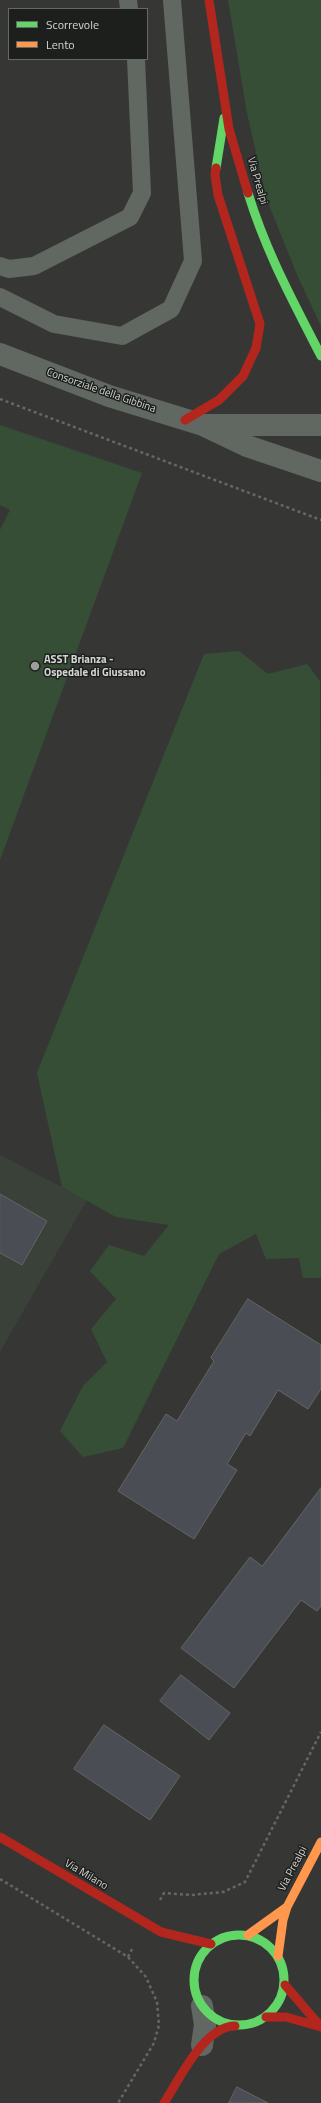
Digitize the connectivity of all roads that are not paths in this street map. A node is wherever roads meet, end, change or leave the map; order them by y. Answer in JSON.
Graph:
{"nodes":[{"id":1,"x":172,"y":0,"type":"edge"},
{"id":2,"x":209,"y":0,"type":"edge"},
{"id":3,"x":136,"y":60,"type":"edge"},
{"id":4,"x":226,"y":107,"type":"junction"},
{"id":5,"x":0,"y":266,"type":"edge"},
{"id":6,"x":0,"y":297,"type":"edge"},
{"id":7,"x":0,"y":354,"type":"edge"},
{"id":8,"x":321,"y":356,"type":"edge"},
{"id":9,"x":194,"y":423,"type":"junction"},
{"id":10,"x":321,"y":425,"type":"edge"},
{"id":11,"x":321,"y":471,"type":"edge"},
{"id":12,"x":0,"y":1837,"type":"edge"},
{"id":13,"x":321,"y":1842,"type":"edge"},
{"id":14,"x":287,"y":1907,"type":"junction"},
{"id":15,"x":161,"y":1932,"type":"junction"},
{"id":16,"x":248,"y":1935,"type":"junction"},
{"id":17,"x":211,"y":1944,"type":"junction"},
{"id":18,"x":175,"y":1946,"type":"dead end"},
{"id":19,"x":278,"y":1956,"type":"junction"},
{"id":20,"x":187,"y":1961,"type":"dead end"},
{"id":21,"x":195,"y":1970,"type":"junction"},
{"id":22,"x":285,"y":1985,"type":"junction"},
{"id":23,"x":202,"y":2006,"type":"junction"},
{"id":24,"x":266,"y":2017,"type":"junction"},
{"id":25,"x":235,"y":2026,"type":"junction"},
{"id":26,"x":321,"y":2027,"type":"edge"},
{"id":27,"x":202,"y":2045,"type":"junction"},
{"id":28,"x":164,"y":2103,"type":"edge"}],
"edges":[{"from":1,"to":6,"type":"lane"},
{"from":2,"to":4,"type":"street","name":"Via Prealpi"},
{"from":3,"to":5,"type":"lane"},
{"from":4,"to":8,"type":"street","name":"Via Prealpi"},
{"from":4,"to":9,"type":"street"},
{"from":7,"to":9,"type":"street","name":"Consorziale della Gibbina"},
{"from":9,"to":10,"type":"street"},
{"from":9,"to":11,"type":"street"},
{"from":12,"to":15,"type":"street","name":"Via Milano"},
{"from":13,"to":14,"type":"street","name":"Via Prealpi"},
{"from":14,"to":16,"type":"street","name":"Via Prealpi"},
{"from":14,"to":19,"type":"street","name":"Via Prealpi"},
{"from":15,"to":17,"type":"street","name":"Via Milano"},
{"from":15,"to":18,"type":"street","name":"Via Milano"},
{"from":16,"to":17,"type":"street"},
{"from":16,"to":19,"type":"street"},
{"from":17,"to":21,"type":"street"},
{"from":19,"to":22,"type":"street"},
{"from":20,"to":21,"type":"street"},
{"from":21,"to":23,"type":"street"},
{"from":22,"to":24,"type":"street"},
{"from":22,"to":26,"type":"street"},
{"from":23,"to":25,"type":"street"},
{"from":23,"to":27,"type":"street"},
{"from":24,"to":25,"type":"street"},
{"from":24,"to":26,"type":"street"},
{"from":25,"to":27,"type":"street"},
{"from":27,"to":28,"type":"street"}]}
